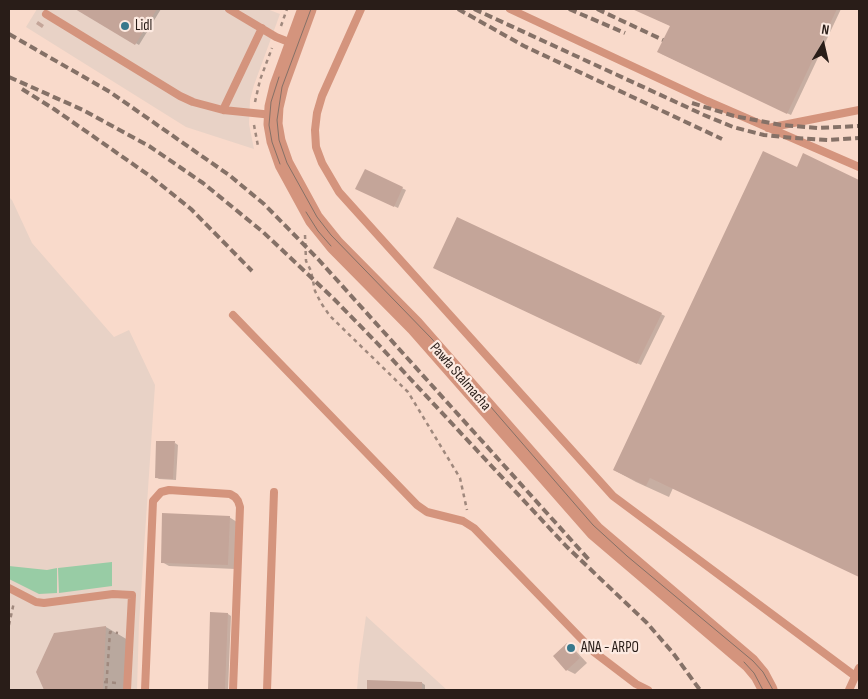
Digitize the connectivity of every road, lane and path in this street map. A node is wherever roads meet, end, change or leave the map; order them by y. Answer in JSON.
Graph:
{"nodes":[{"id":1,"x":229,"y":9,"type":"edge"},
{"id":2,"x":307,"y":9,"type":"edge"},
{"id":3,"x":360,"y":9,"type":"edge"},
{"id":4,"x":510,"y":9,"type":"edge"},
{"id":5,"x":46,"y":14,"type":"dead end"},
{"id":6,"x":262,"y":28,"type":"junction"},
{"id":7,"x":294,"y":44,"type":"junction"},
{"id":8,"x":223,"y":110,"type":"junction"},
{"id":9,"x":859,"y":110,"type":"edge"},
{"id":10,"x":274,"y":115,"type":"junction"},
{"id":11,"x":768,"y":128,"type":"junction"},
{"id":12,"x":859,"y":167,"type":"edge"},
{"id":13,"x":305,"y":240,"type":"dead end"},
{"id":14,"x":233,"y":315,"type":"dead end"},
{"id":15,"x":274,"y":492,"type":"dead end"},
{"id":16,"x":474,"y":528,"type":"junction"},
{"id":17,"x":9,"y":588,"type":"edge"},
{"id":18,"x":17,"y":592,"type":"junction"},
{"id":19,"x":9,"y":625,"type":"edge"},
{"id":20,"x":130,"y":633,"type":"junction"},
{"id":21,"x":857,"y":672,"type":"edge"},
{"id":22,"x":106,"y":690,"type":"edge"},
{"id":23,"x":127,"y":690,"type":"edge"},
{"id":24,"x":145,"y":690,"type":"edge"},
{"id":25,"x":233,"y":690,"type":"edge"},
{"id":26,"x":267,"y":690,"type":"edge"},
{"id":27,"x":648,"y":690,"type":"edge"},
{"id":28,"x":768,"y":690,"type":"edge"},
{"id":29,"x":849,"y":690,"type":"edge"}],
"edges":[{"from":1,"to":6,"type":"lane"},
{"from":2,"to":7,"type":"street","name":"Pawła Stalmacha"},
{"from":3,"to":21,"type":"lane"},
{"from":4,"to":11,"type":"lane"},
{"from":5,"to":8,"type":"lane"},
{"from":6,"to":7,"type":"lane"},
{"from":6,"to":8,"type":"lane"},
{"from":7,"to":10,"type":"street","name":"Pawła Stalmacha"},
{"from":8,"to":10,"type":"lane"},
{"from":9,"to":11,"type":"lane"},
{"from":10,"to":28,"type":"street","name":"Pawła Stalmacha"},
{"from":11,"to":12,"type":"lane"},
{"from":13,"to":16,"type":"path"},
{"from":14,"to":16,"type":"lane"},
{"from":15,"to":26,"type":"lane"},
{"from":16,"to":27,"type":"lane"},
{"from":17,"to":18,"type":"lane"},
{"from":18,"to":19,"type":"path"},
{"from":18,"to":20,"type":"lane"},
{"from":20,"to":22,"type":"path"},
{"from":20,"to":23,"type":"lane"},
{"from":21,"to":29,"type":"lane"},
{"from":24,"to":25,"type":"lane"}]}
